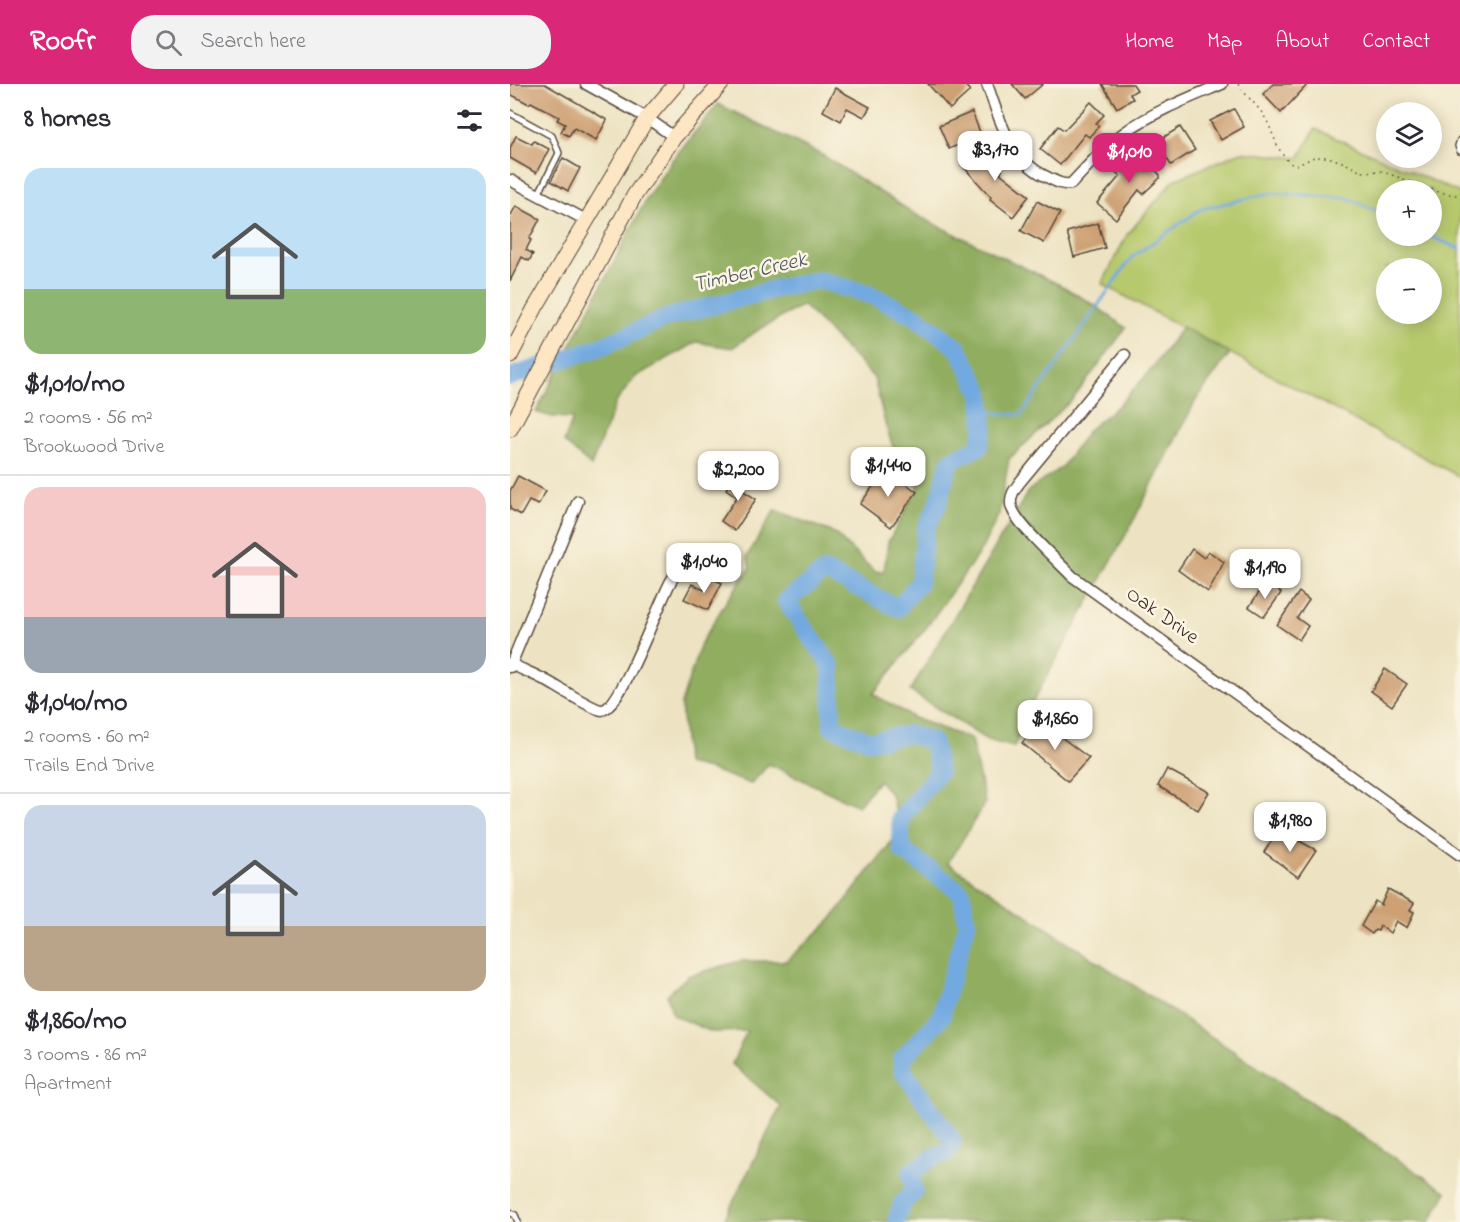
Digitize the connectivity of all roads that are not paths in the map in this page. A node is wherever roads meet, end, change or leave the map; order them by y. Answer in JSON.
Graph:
{"nodes":[{"id":1,"x":586,"y":84,"type":"edge"},
{"id":2,"x":676,"y":84,"type":"edge"},
{"id":3,"x":721,"y":84,"type":"edge"},
{"id":4,"x":987,"y":84,"type":"edge"},
{"id":5,"x":1222,"y":84,"type":"edge"},
{"id":6,"x":510,"y":113,"type":"edge"},
{"id":7,"x":647,"y":118,"type":"junction"},
{"id":8,"x":674,"y":137,"type":"junction"},
{"id":9,"x":1460,"y":140,"type":"edge"},
{"id":10,"x":1460,"y":151,"type":"edge"},
{"id":11,"x":510,"y":180,"type":"edge"},
{"id":12,"x":537,"y":195,"type":"junction"},
{"id":13,"x":586,"y":220,"type":"junction"},
{"id":14,"x":1125,"y":355,"type":"dead end"},
{"id":15,"x":510,"y":356,"type":"edge"},
{"id":16,"x":510,"y":429,"type":"edge"},
{"id":17,"x":578,"y":501,"type":"dead end"},
{"id":18,"x":708,"y":555,"type":"dead end"},
{"id":19,"x":511,"y":665,"type":"edge"},
{"id":20,"x":1460,"y":855,"type":"edge"},
{"id":21,"x":510,"y":1212,"type":"edge"},
{"id":22,"x":518,"y":1222,"type":"edge"}],
"edges":[{"from":1,"to":7,"type":"street"},
{"from":2,"to":7,"type":"main road"},
{"from":3,"to":8,"type":"main road"},
{"from":4,"to":5,"type":"street"},
{"from":6,"to":12,"type":"lane"},
{"from":7,"to":8,"type":"street"},
{"from":7,"to":13,"type":"main road"},
{"from":8,"to":16,"type":"main road"},
{"from":9,"to":10,"type":"lane"},
{"from":11,"to":12,"type":"street"},
{"from":12,"to":13,"type":"street"},
{"from":13,"to":15,"type":"main road"},
{"from":14,"to":20,"type":"street","name":"Oak Drive"},
{"from":17,"to":19,"type":"street"},
{"from":18,"to":19,"type":"street"},
{"from":21,"to":22,"type":"lane"}]}
